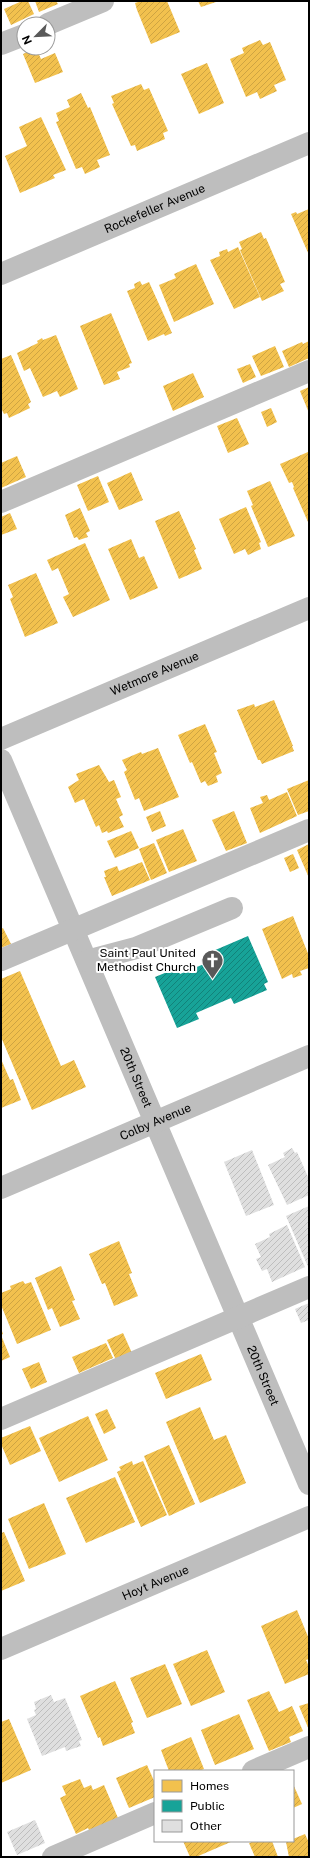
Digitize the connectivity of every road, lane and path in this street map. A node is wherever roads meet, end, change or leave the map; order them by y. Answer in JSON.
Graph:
{"nodes":[{"id":1,"x":103,"y":1,"type":"edge"},
{"id":2,"x":56,"y":21,"type":"edge"},
{"id":3,"x":16,"y":38,"type":"edge"},
{"id":4,"x":1,"y":44,"type":"edge"},
{"id":5,"x":309,"y":143,"type":"edge"},
{"id":6,"x":1,"y":274,"type":"edge"},
{"id":7,"x":309,"y":371,"type":"edge"},
{"id":8,"x":1,"y":502,"type":"edge"},
{"id":9,"x":309,"y":608,"type":"edge"},
{"id":10,"x":1,"y":739,"type":"edge"},
{"id":11,"x":1,"y":760,"type":"edge"},
{"id":12,"x":309,"y":830,"type":"edge"},
{"id":13,"x":232,"y":908,"type":"dead end"},
{"id":14,"x":73,"y":929,"type":"junction"},
{"id":15,"x":1,"y":960,"type":"edge"},
{"id":16,"x":87,"y":961,"type":"junction"},
{"id":17,"x":309,"y":1056,"type":"edge"},
{"id":18,"x":155,"y":1122,"type":"junction"},
{"id":19,"x":1,"y":1188,"type":"edge"},
{"id":20,"x":309,"y":1287,"type":"edge"},
{"id":21,"x":238,"y":1317,"type":"junction"},
{"id":22,"x":1,"y":1419,"type":"edge"},
{"id":23,"x":309,"y":1484,"type":"edge"},
{"id":24,"x":309,"y":1517,"type":"edge"},
{"id":25,"x":1,"y":1649,"type":"edge"},
{"id":26,"x":309,"y":1747,"type":"edge"},
{"id":27,"x":255,"y":1770,"type":"edge"},
{"id":28,"x":154,"y":1813,"type":"edge"},
{"id":29,"x":52,"y":1857,"type":"edge"}],
"edges":[{"from":1,"to":2,"type":"street"},
{"from":3,"to":4,"type":"street"},
{"from":5,"to":6,"type":"street","name":"Rockefeller Avenue"},
{"from":7,"to":8,"type":"street"},
{"from":9,"to":10,"type":"street","name":"Wetmore Avenue"},
{"from":11,"to":14,"type":"street","name":"20th Street"},
{"from":12,"to":14,"type":"street"},
{"from":13,"to":16,"type":"street"},
{"from":14,"to":15,"type":"street"},
{"from":14,"to":16,"type":"street","name":"20th Street"},
{"from":16,"to":18,"type":"street","name":"20th Street"},
{"from":17,"to":18,"type":"street","name":"Colby Avenue"},
{"from":18,"to":19,"type":"street","name":"Colby Avenue"},
{"from":18,"to":21,"type":"street","name":"20th Street"},
{"from":20,"to":21,"type":"street"},
{"from":21,"to":22,"type":"street"},
{"from":21,"to":23,"type":"street","name":"20th Street"},
{"from":24,"to":25,"type":"street","name":"Hoyt Avenue"},
{"from":26,"to":27,"type":"street"},
{"from":28,"to":29,"type":"street"}]}
